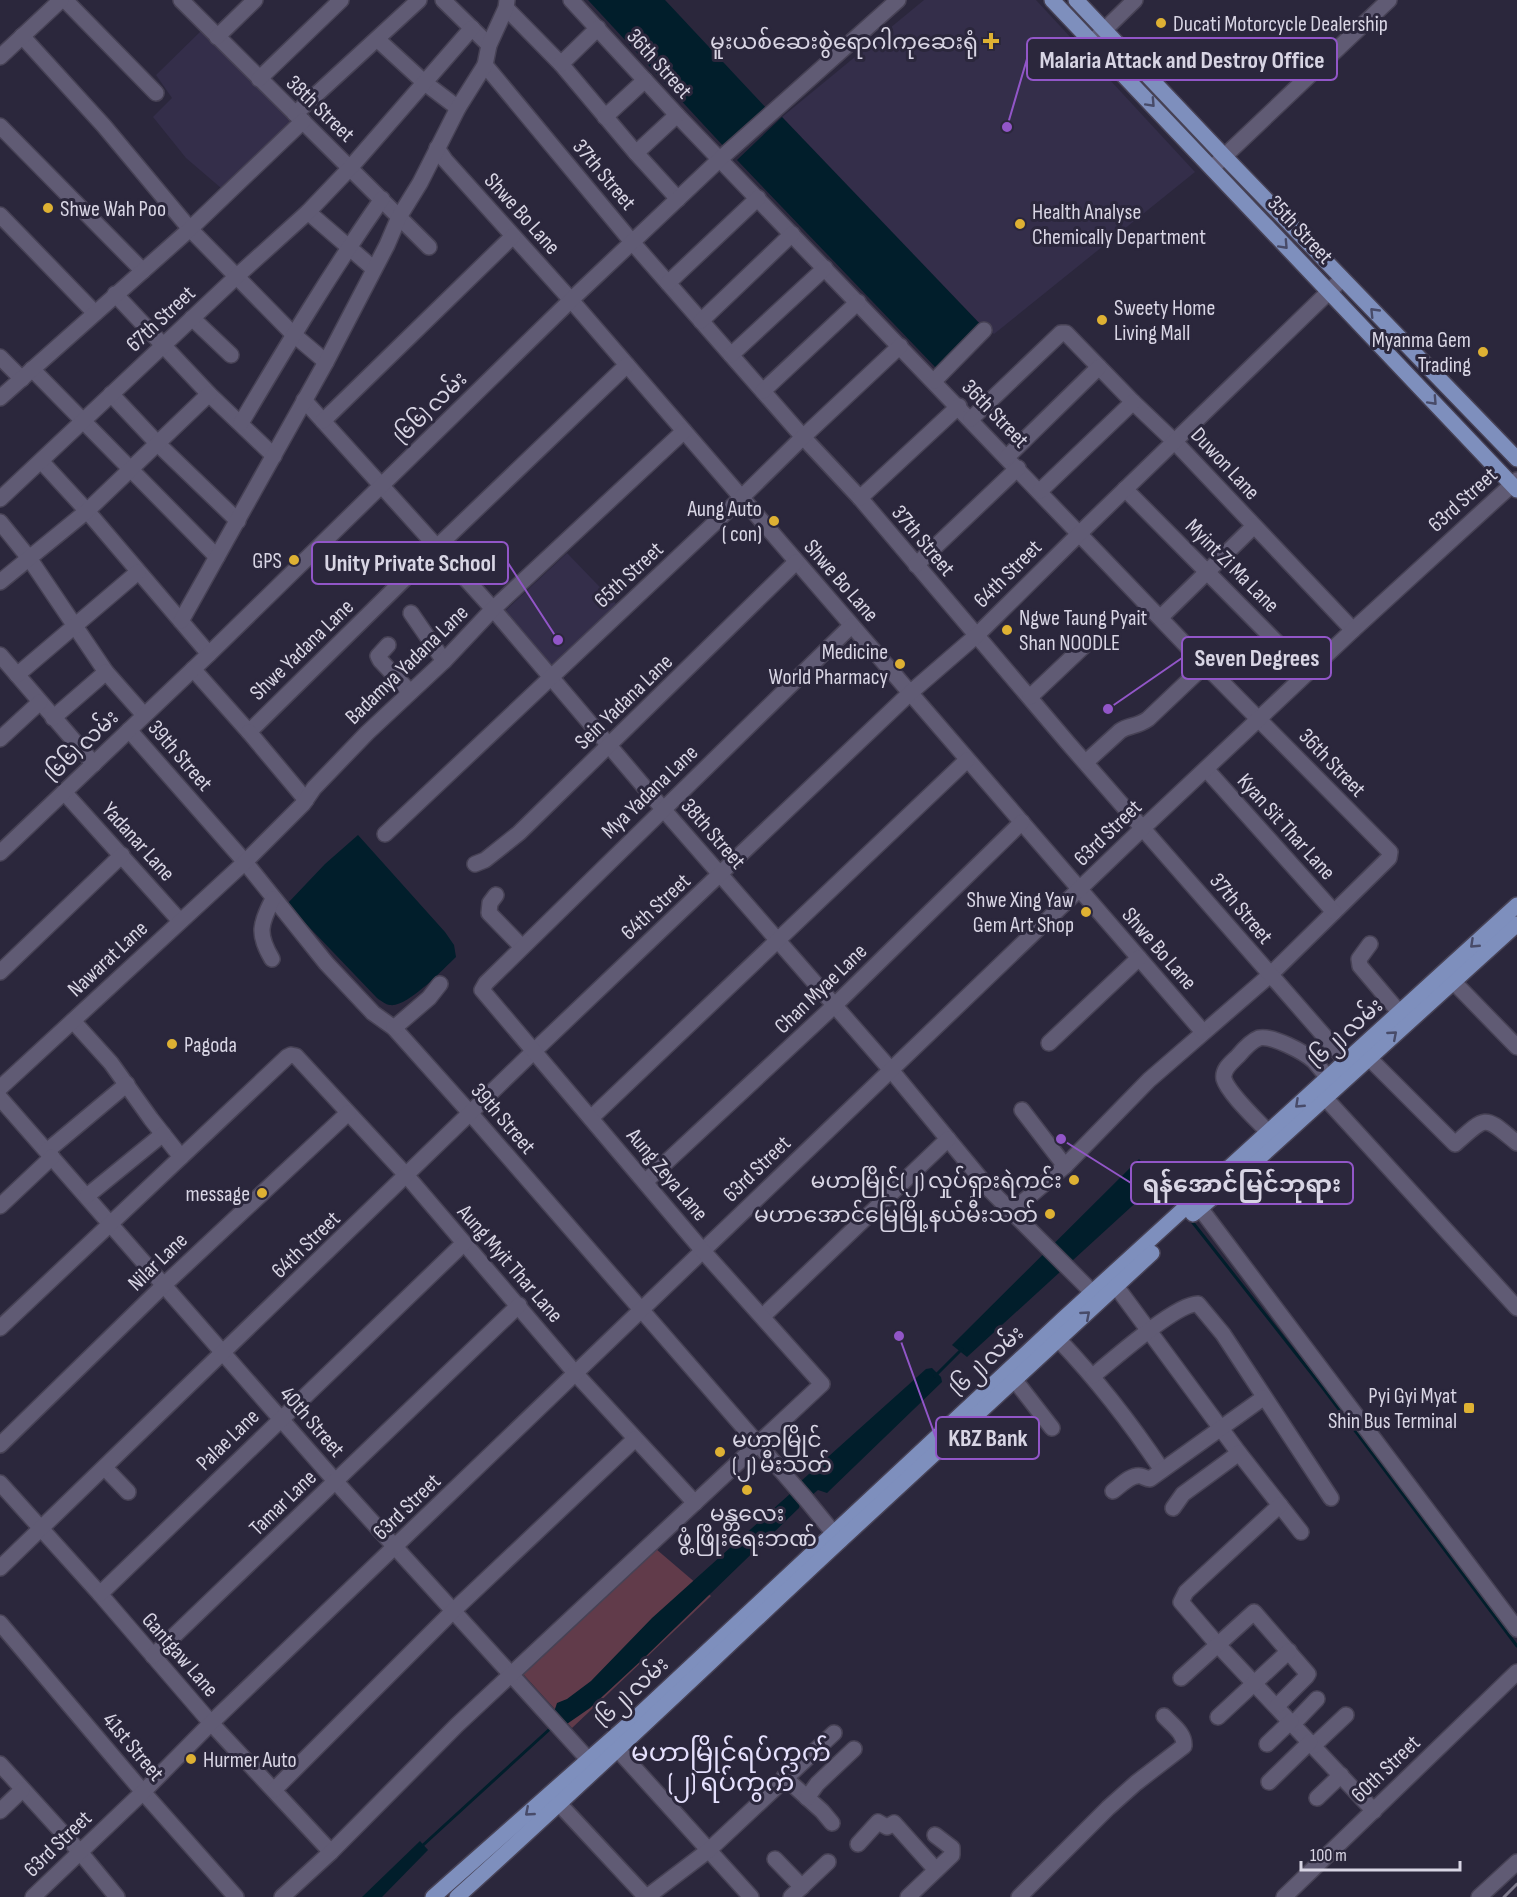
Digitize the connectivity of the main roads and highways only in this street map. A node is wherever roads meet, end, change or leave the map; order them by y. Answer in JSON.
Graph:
{"nodes":[{"id":1,"x":1052,"y":0,"type":"edge"},
{"id":2,"x":1082,"y":2,"type":"edge"},
{"id":3,"x":1517,"y":459,"type":"edge"},
{"id":4,"x":1515,"y":484,"type":"edge"},
{"id":5,"x":1517,"y":905,"type":"edge"},
{"id":6,"x":1517,"y":924,"type":"edge"},
{"id":7,"x":1449,"y":976,"type":"junction"},
{"id":8,"x":1364,"y":1053,"type":"junction"},
{"id":9,"x":1326,"y":1088,"type":"junction"},
{"id":10,"x":1190,"y":1212,"type":"junction"},
{"id":11,"x":1113,"y":1282,"type":"junction"},
{"id":12,"x":836,"y":1537,"type":"junction"},
{"id":13,"x":555,"y":1799,"type":"junction"},
{"id":14,"x":434,"y":1897,"type":"edge"},
{"id":15,"x":457,"y":1897,"type":"edge"}],
"edges":[{"from":1,"to":4,"type":"main road","name":"35th Street","one_way":true},
{"from":3,"to":2,"type":"main road","name":"35th Street","one_way":true},
{"from":5,"to":7,"type":"main road","name":"(၆၂) လမ်း","one_way":true},
{"from":6,"to":7,"type":"main road","name":"(၆၂) လမ်း"},
{"from":8,"to":7,"type":"main road","name":"(၆၂) လမ်း","one_way":true},
{"from":7,"to":8,"type":"main road","name":"(၆၂) လမ်း"},
{"from":8,"to":9,"type":"main road","name":"(၆၂) လမ်း"},
{"from":9,"to":10,"type":"main road","name":"(၆၂) လမ်း"},
{"from":9,"to":10,"type":"main road","name":"(၆၂) လမ်း","one_way":true},
{"from":10,"to":11,"type":"main road","name":"(၆၂) လမ်း"},
{"from":12,"to":11,"type":"main road","name":"(၆၂) လမ်း","one_way":true},
{"from":11,"to":12,"type":"main road","name":"(၆၂) လမ်း"},
{"from":12,"to":13,"type":"main road","name":"(၆၂) လမ်း"},
{"from":13,"to":14,"type":"main road","name":"(၆၂) လမ်း","one_way":true},
{"from":13,"to":15,"type":"main road","name":"(၆၂) လမ်း"}]}
